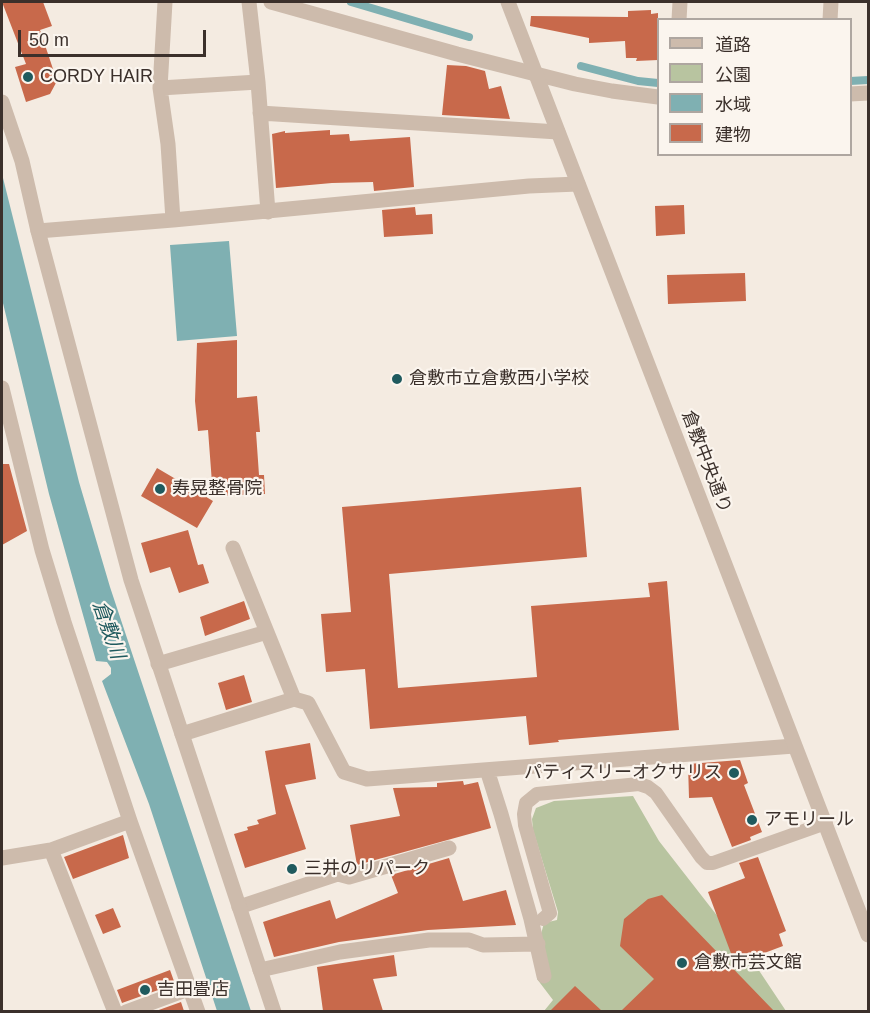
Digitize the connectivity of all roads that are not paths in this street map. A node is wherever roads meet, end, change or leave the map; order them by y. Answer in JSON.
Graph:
{"nodes":[{"id":1,"x":165,"y":2,"type":"edge"},
{"id":2,"x":249,"y":2,"type":"edge"},
{"id":3,"x":271,"y":2,"type":"edge"},
{"id":4,"x":508,"y":2,"type":"edge"},
{"id":5,"x":680,"y":2,"type":"edge"},
{"id":6,"x":831,"y":2,"type":"edge"},
{"id":7,"x":679,"y":18,"type":"edge"},
{"id":8,"x":830,"y":18,"type":"edge"},
{"id":9,"x":536,"y":74,"type":"junction"},
{"id":10,"x":258,"y":82,"type":"junction"},
{"id":11,"x":160,"y":88,"type":"junction"},
{"id":12,"x":868,"y":93,"type":"edge"},
{"id":13,"x":852,"y":94,"type":"edge"},
{"id":14,"x":657,"y":97,"type":"edge"},
{"id":15,"x":2,"y":102,"type":"edge"},
{"id":16,"x":260,"y":113,"type":"junction"},
{"id":17,"x":558,"y":132,"type":"junction"},
{"id":18,"x":578,"y":184,"type":"junction"},
{"id":19,"x":268,"y":212,"type":"junction"},
{"id":20,"x":173,"y":220,"type":"junction"},
{"id":21,"x":38,"y":231,"type":"junction"},
{"id":22,"x":2,"y":388,"type":"edge"},
{"id":23,"x":233,"y":548,"type":"dead end"},
{"id":24,"x":267,"y":632,"type":"junction"},
{"id":25,"x":158,"y":664,"type":"junction"},
{"id":26,"x":294,"y":699,"type":"junction"},
{"id":27,"x":183,"y":734,"type":"junction"},
{"id":28,"x":794,"y":746,"type":"junction"},
{"id":29,"x":487,"y":770,"type":"junction"},
{"id":30,"x":130,"y":821,"type":"junction"},
{"id":31,"x":826,"y":823,"type":"junction"},
{"id":32,"x":449,"y":848,"type":"dead end"},
{"id":33,"x":51,"y":850,"type":"junction"},
{"id":34,"x":2,"y":858,"type":"edge"},
{"id":35,"x":239,"y":907,"type":"junction"},
{"id":36,"x":543,"y":919,"type":"dead end"},
{"id":37,"x":868,"y":935,"type":"edge"},
{"id":38,"x":538,"y":944,"type":"junction"},
{"id":39,"x":260,"y":970,"type":"junction"},
{"id":40,"x":544,"y":976,"type":"dead end"},
{"id":41,"x":191,"y":988,"type":"junction"},
{"id":42,"x":115,"y":1011,"type":"edge"},
{"id":43,"x":126,"y":1011,"type":"edge"},
{"id":44,"x":198,"y":1011,"type":"edge"},
{"id":45,"x":274,"y":1011,"type":"edge"}],
"edges":[{"from":1,"to":11,"type":"street"},
{"from":2,"to":10,"type":"street"},
{"from":3,"to":9,"type":"street"},
{"from":4,"to":9,"type":"street","name":"倉敷中央通り"},
{"from":5,"to":7,"type":"street"},
{"from":6,"to":8,"type":"street"},
{"from":9,"to":14,"type":"street"},
{"from":9,"to":17,"type":"street","name":"倉敷中央通り"},
{"from":10,"to":11,"type":"street"},
{"from":10,"to":16,"type":"street"},
{"from":11,"to":20,"type":"street"},
{"from":12,"to":13,"type":"street"},
{"from":15,"to":21,"type":"street"},
{"from":16,"to":17,"type":"street"},
{"from":16,"to":19,"type":"street"},
{"from":17,"to":18,"type":"street","name":"倉敷中央通り"},
{"from":18,"to":19,"type":"street"},
{"from":18,"to":28,"type":"street","name":"倉敷中央通り"},
{"from":19,"to":20,"type":"street"},
{"from":20,"to":21,"type":"street"},
{"from":21,"to":25,"type":"street"},
{"from":22,"to":30,"type":"street"},
{"from":23,"to":24,"type":"street"},
{"from":24,"to":25,"type":"street"},
{"from":24,"to":26,"type":"street"},
{"from":25,"to":27,"type":"street"},
{"from":26,"to":27,"type":"street"},
{"from":26,"to":29,"type":"street"},
{"from":27,"to":35,"type":"street"},
{"from":28,"to":29,"type":"street"},
{"from":28,"to":31,"type":"street","name":"倉敷中央通り"},
{"from":29,"to":38,"type":"street"},
{"from":30,"to":33,"type":"street"},
{"from":30,"to":41,"type":"street"},
{"from":31,"to":36,"type":"lane"},
{"from":31,"to":37,"type":"street","name":"倉敷中央通り"},
{"from":32,"to":35,"type":"street"},
{"from":33,"to":34,"type":"street"},
{"from":33,"to":42,"type":"street"},
{"from":35,"to":39,"type":"street"},
{"from":38,"to":39,"type":"street"},
{"from":38,"to":40,"type":"street"},
{"from":39,"to":45,"type":"street"},
{"from":41,"to":43,"type":"street"},
{"from":41,"to":44,"type":"street"}]}
